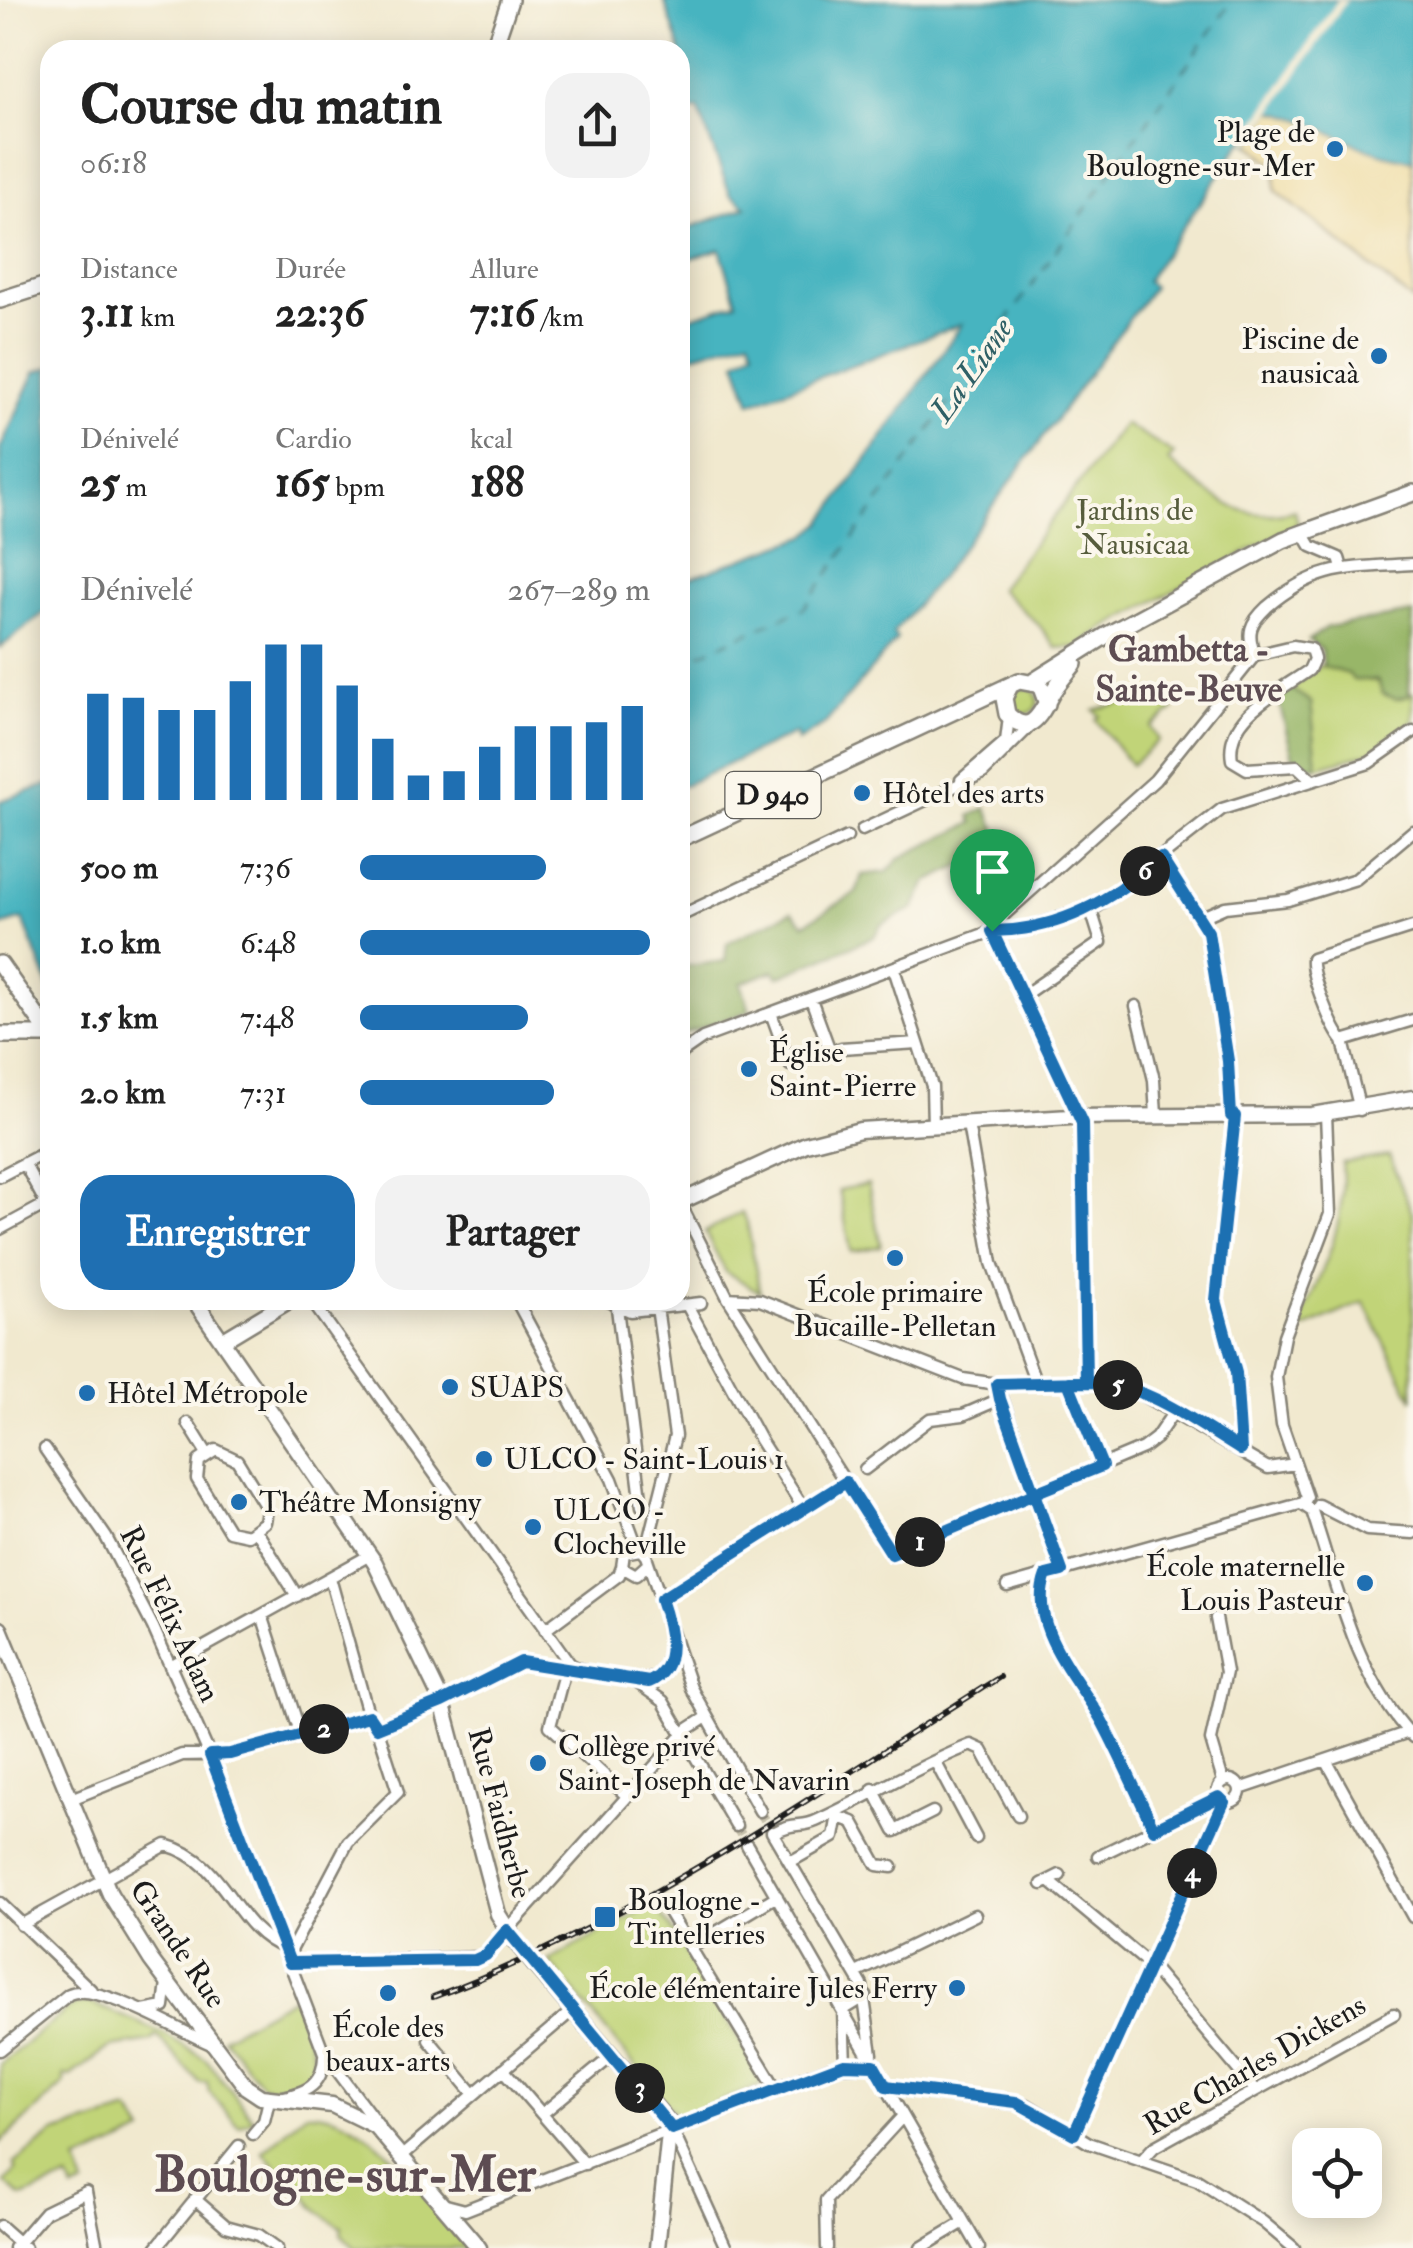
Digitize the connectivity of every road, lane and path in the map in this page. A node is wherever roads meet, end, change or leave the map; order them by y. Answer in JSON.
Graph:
{"nodes":[{"id":1,"x":510,"y":0,"type":"edge"},
{"id":2,"x":496,"y":40,"type":"edge"},
{"id":3,"x":40,"y":287,"type":"edge"},
{"id":4,"x":0,"y":300,"type":"edge"},
{"id":5,"x":1413,"y":491,"type":"edge"},
{"id":6,"x":1302,"y":531,"type":"junction"},
{"id":7,"x":1413,"y":564,"type":"edge"},
{"id":8,"x":1342,"y":568,"type":"junction"},
{"id":9,"x":1094,"y":643,"type":"junction"},
{"id":10,"x":1254,"y":654,"type":"junction"},
{"id":11,"x":1034,"y":681,"type":"junction"},
{"id":12,"x":1010,"y":686,"type":"junction"},
{"id":13,"x":1048,"y":704,"type":"junction"},
{"id":14,"x":955,"y":709,"type":"junction"},
{"id":15,"x":1008,"y":714,"type":"junction"},
{"id":16,"x":1035,"y":722,"type":"junction"},
{"id":17,"x":1413,"y":732,"type":"edge"},
{"id":18,"x":1312,"y":780,"type":"junction"},
{"id":19,"x":952,"y":788,"type":"junction"},
{"id":20,"x":862,"y":830,"type":"dead end"},
{"id":21,"x":1413,"y":831,"type":"edge"},
{"id":22,"x":690,"y":833,"type":"edge"},
{"id":23,"x":847,"y":837,"type":"dead end"},
{"id":24,"x":1161,"y":858,"type":"junction"},
{"id":25,"x":1091,"y":910,"type":"junction"},
{"id":26,"x":690,"y":911,"type":"edge"},
{"id":27,"x":1202,"y":917,"type":"junction"},
{"id":28,"x":1413,"y":927,"type":"edge"},
{"id":29,"x":992,"y":931,"type":"junction"},
{"id":30,"x":0,"y":964,"type":"edge"},
{"id":31,"x":894,"y":970,"type":"junction"},
{"id":32,"x":8,"y":980,"type":"junction"},
{"id":33,"x":1024,"y":995,"type":"junction"},
{"id":34,"x":811,"y":999,"type":"junction"},
{"id":35,"x":27,"y":1006,"type":"junction"},
{"id":36,"x":1136,"y":1006,"type":"dead end"},
{"id":37,"x":40,"y":1007,"type":"edge"},
{"id":38,"x":771,"y":1013,"type":"junction"},
{"id":39,"x":40,"y":1022,"type":"edge"},
{"id":40,"x":1412,"y":1023,"type":"edge"},
{"id":41,"x":0,"y":1034,"type":"edge"},
{"id":42,"x":40,"y":1035,"type":"edge"},
{"id":43,"x":1343,"y":1041,"type":"junction"},
{"id":44,"x":918,"y":1044,"type":"junction"},
{"id":45,"x":690,"y":1045,"type":"edge"},
{"id":46,"x":830,"y":1051,"type":"junction"},
{"id":47,"x":1413,"y":1098,"type":"edge"},
{"id":48,"x":1360,"y":1110,"type":"junction"},
{"id":49,"x":1326,"y":1114,"type":"junction"},
{"id":50,"x":1156,"y":1116,"type":"junction"},
{"id":51,"x":1233,"y":1116,"type":"junction"},
{"id":52,"x":1081,"y":1117,"type":"junction"},
{"id":53,"x":968,"y":1124,"type":"junction"},
{"id":54,"x":933,"y":1126,"type":"junction"},
{"id":55,"x":40,"y":1155,"type":"edge"},
{"id":56,"x":24,"y":1163,"type":"junction"},
{"id":57,"x":0,"y":1176,"type":"edge"},
{"id":58,"x":40,"y":1193,"type":"edge"},
{"id":59,"x":690,"y":1198,"type":"edge"},
{"id":60,"x":40,"y":1207,"type":"edge"},
{"id":61,"x":690,"y":1222,"type":"edge"},
{"id":62,"x":0,"y":1229,"type":"edge"},
{"id":63,"x":725,"y":1293,"type":"junction"},
{"id":64,"x":701,"y":1303,"type":"dead end"},
{"id":65,"x":690,"y":1305,"type":"edge"},
{"id":66,"x":201,"y":1310,"type":"edge"},
{"id":67,"x":273,"y":1310,"type":"edge"},
{"id":68,"x":318,"y":1310,"type":"edge"},
{"id":69,"x":521,"y":1310,"type":"edge"},
{"id":70,"x":617,"y":1310,"type":"edge"},
{"id":71,"x":657,"y":1310,"type":"edge"},
{"id":72,"x":690,"y":1310,"type":"edge"},
{"id":73,"x":222,"y":1341,"type":"junction"},
{"id":74,"x":1068,"y":1382,"type":"junction"},
{"id":75,"x":1086,"y":1382,"type":"junction"},
{"id":76,"x":1036,"y":1383,"type":"junction"},
{"id":77,"x":997,"y":1384,"type":"junction"},
{"id":78,"x":1000,"y":1399,"type":"junction"},
{"id":79,"x":1175,"y":1410,"type":"junction"},
{"id":80,"x":188,"y":1423,"type":"dead end"},
{"id":81,"x":44,"y":1449,"type":"dead end"},
{"id":82,"x":1241,"y":1450,"type":"junction"},
{"id":83,"x":206,"y":1452,"type":"junction"},
{"id":84,"x":1294,"y":1464,"type":"junction"},
{"id":85,"x":1102,"y":1466,"type":"junction"},
{"id":86,"x":865,"y":1469,"type":"dead end"},
{"id":87,"x":612,"y":1479,"type":"junction"},
{"id":88,"x":846,"y":1482,"type":"junction"},
{"id":89,"x":1034,"y":1494,"type":"junction"},
{"id":90,"x":1310,"y":1504,"type":"junction"},
{"id":91,"x":642,"y":1506,"type":"junction"},
{"id":92,"x":804,"y":1509,"type":"junction"},
{"id":93,"x":656,"y":1510,"type":"junction"},
{"id":94,"x":256,"y":1530,"type":"junction"},
{"id":95,"x":1413,"y":1533,"type":"edge"},
{"id":96,"x":370,"y":1556,"type":"junction"},
{"id":97,"x":644,"y":1556,"type":"junction"},
{"id":98,"x":622,"y":1567,"type":"junction"},
{"id":99,"x":1062,"y":1571,"type":"junction"},
{"id":100,"x":1046,"y":1575,"type":"junction"},
{"id":101,"x":330,"y":1578,"type":"junction"},
{"id":102,"x":1007,"y":1586,"type":"dead end"},
{"id":103,"x":297,"y":1596,"type":"junction"},
{"id":104,"x":661,"y":1599,"type":"junction"},
{"id":105,"x":262,"y":1615,"type":"junction"},
{"id":106,"x":1216,"y":1618,"type":"dead end"},
{"id":107,"x":544,"y":1630,"type":"junction"},
{"id":108,"x":672,"y":1632,"type":"junction"},
{"id":109,"x":2,"y":1638,"type":"edge"},
{"id":110,"x":566,"y":1664,"type":"junction"},
{"id":111,"x":170,"y":1666,"type":"junction"},
{"id":112,"x":634,"y":1682,"type":"junction"},
{"id":113,"x":442,"y":1702,"type":"junction"},
{"id":114,"x":369,"y":1716,"type":"junction"},
{"id":115,"x":705,"y":1718,"type":"junction"},
{"id":116,"x":377,"y":1728,"type":"junction"},
{"id":117,"x":1411,"y":1733,"type":"edge"},
{"id":118,"x":302,"y":1735,"type":"junction"},
{"id":119,"x":682,"y":1735,"type":"junction"},
{"id":120,"x":210,"y":1755,"type":"junction"},
{"id":121,"x":1326,"y":1760,"type":"junction"},
{"id":122,"x":935,"y":1761,"type":"junction"},
{"id":123,"x":1223,"y":1782,"type":"junction"},
{"id":124,"x":873,"y":1788,"type":"junction"},
{"id":125,"x":1240,"y":1789,"type":"junction"},
{"id":126,"x":627,"y":1796,"type":"junction"},
{"id":127,"x":71,"y":1799,"type":"junction"},
{"id":128,"x":1222,"y":1799,"type":"junction"},
{"id":129,"x":760,"y":1811,"type":"tunnel mouth"},
{"id":130,"x":932,"y":1812,"type":"dead end"},
{"id":131,"x":838,"y":1813,"type":"junction"},
{"id":132,"x":1018,"y":1816,"type":"dead end"},
{"id":133,"x":736,"y":1826,"type":"tunnel mouth"},
{"id":134,"x":1154,"y":1829,"type":"junction"},
{"id":135,"x":976,"y":1838,"type":"dead end"},
{"id":136,"x":747,"y":1845,"type":"tunnel mouth"},
{"id":137,"x":1098,"y":1856,"type":"dead end"},
{"id":138,"x":790,"y":1862,"type":"junction"},
{"id":139,"x":892,"y":1867,"type":"dead end"},
{"id":140,"x":104,"y":1880,"type":"junction"},
{"id":141,"x":1050,"y":1880,"type":"dead end"},
{"id":142,"x":777,"y":1896,"type":"junction"},
{"id":143,"x":0,"y":1903,"type":"edge"},
{"id":144,"x":664,"y":1904,"type":"dead end"},
{"id":145,"x":974,"y":1916,"type":"dead end"},
{"id":146,"x":1413,"y":1916,"type":"edge"},
{"id":147,"x":22,"y":1925,"type":"junction"},
{"id":148,"x":511,"y":1936,"type":"junction"},
{"id":149,"x":690,"y":1948,"type":"junction"},
{"id":150,"x":288,"y":1956,"type":"junction"},
{"id":151,"x":1150,"y":1966,"type":"junction"},
{"id":152,"x":856,"y":1973,"type":"junction"},
{"id":153,"x":167,"y":1983,"type":"junction"},
{"id":154,"x":90,"y":1990,"type":"junction"},
{"id":155,"x":866,"y":1996,"type":"junction"},
{"id":156,"x":132,"y":2007,"type":"junction"},
{"id":157,"x":573,"y":2010,"type":"junction"},
{"id":158,"x":843,"y":2010,"type":"junction"},
{"id":159,"x":1394,"y":2014,"type":"dead end"},
{"id":160,"x":429,"y":2040,"type":"dead end"},
{"id":161,"x":214,"y":2046,"type":"junction"},
{"id":162,"x":0,"y":2050,"type":"edge"},
{"id":163,"x":324,"y":2053,"type":"junction"},
{"id":164,"x":612,"y":2056,"type":"junction"},
{"id":165,"x":844,"y":2064,"type":"junction"},
{"id":166,"x":874,"y":2065,"type":"junction"},
{"id":167,"x":503,"y":2069,"type":"junction"},
{"id":168,"x":886,"y":2086,"type":"junction"},
{"id":169,"x":775,"y":2088,"type":"junction"},
{"id":170,"x":1255,"y":2090,"type":"junction"},
{"id":171,"x":474,"y":2094,"type":"junction"},
{"id":172,"x":270,"y":2100,"type":"junction"},
{"id":173,"x":542,"y":2114,"type":"junction"},
{"id":174,"x":903,"y":2116,"type":"junction"},
{"id":175,"x":672,"y":2129,"type":"junction"},
{"id":176,"x":253,"y":2134,"type":"dead end"},
{"id":177,"x":384,"y":2134,"type":"junction"},
{"id":178,"x":1074,"y":2134,"type":"junction"},
{"id":179,"x":239,"y":2146,"type":"dead end"},
{"id":180,"x":402,"y":2155,"type":"junction"},
{"id":181,"x":1142,"y":2160,"type":"junction"},
{"id":182,"x":584,"y":2164,"type":"junction"},
{"id":183,"x":195,"y":2198,"type":"junction"},
{"id":184,"x":442,"y":2201,"type":"junction"},
{"id":185,"x":964,"y":2222,"type":"junction"},
{"id":186,"x":0,"y":2226,"type":"edge"},
{"id":187,"x":19,"y":2246,"type":"edge"},
{"id":188,"x":97,"y":2248,"type":"edge"},
{"id":189,"x":156,"y":2248,"type":"edge"},
{"id":190,"x":278,"y":2248,"type":"edge"},
{"id":191,"x":479,"y":2248,"type":"edge"},
{"id":192,"x":657,"y":2248,"type":"edge"},
{"id":193,"x":726,"y":2248,"type":"edge"},
{"id":194,"x":828,"y":2248,"type":"edge"},
{"id":195,"x":921,"y":2248,"type":"edge"},
{"id":196,"x":979,"y":2248,"type":"edge"},
{"id":197,"x":1294,"y":2248,"type":"edge"}],
"edges":[{"from":1,"to":2,"type":"main road"},
{"from":3,"to":4,"type":"main road"},
{"from":5,"to":6,"type":"main road"},
{"from":6,"to":8,"type":"street"},
{"from":6,"to":9,"type":"main road"},
{"from":7,"to":8,"type":"street"},
{"from":8,"to":10,"type":"street"},
{"from":9,"to":11,"type":"main road"},
{"from":9,"to":13,"type":"main road"},
{"from":10,"to":18,"type":"street"},
{"from":10,"to":29,"type":"street"},
{"from":11,"to":12,"type":"main road"},
{"from":11,"to":13,"type":"main road"},
{"from":12,"to":14,"type":"main road","number":"D 940"},
{"from":12,"to":15,"type":"main road"},
{"from":13,"to":16,"type":"main road"},
{"from":14,"to":15,"type":"main road","number":"D 940"},
{"from":14,"to":22,"type":"main road","number":"D 940"},
{"from":15,"to":16,"type":"main road"},
{"from":15,"to":19,"type":"street"},
{"from":16,"to":19,"type":"street"},
{"from":17,"to":18,"type":"street"},
{"from":18,"to":24,"type":"street"},
{"from":19,"to":20,"type":"street"},
{"from":21,"to":27,"type":"street"},
{"from":23,"to":26,"type":"street"},
{"from":24,"to":25,"type":"street"},
{"from":24,"to":27,"type":"street"},
{"from":25,"to":29,"type":"street"},
{"from":25,"to":33,"type":"street"},
{"from":27,"to":51,"type":"street"},
{"from":28,"to":43,"type":"street"},
{"from":29,"to":31,"type":"street"},
{"from":29,"to":33,"type":"street"},
{"from":30,"to":32,"type":"main road"},
{"from":31,"to":34,"type":"street"},
{"from":31,"to":44,"type":"street"},
{"from":32,"to":35,"type":"main road"},
{"from":32,"to":37,"type":"main road"},
{"from":33,"to":52,"type":"street"},
{"from":34,"to":38,"type":"street"},
{"from":34,"to":46,"type":"street"},
{"from":35,"to":39,"type":"main road"},
{"from":35,"to":41,"type":"main road"},
{"from":36,"to":50,"type":"street"},
{"from":38,"to":45,"type":"street"},
{"from":38,"to":46,"type":"street"},
{"from":40,"to":43,"type":"street"},
{"from":41,"to":42,"type":"main road"},
{"from":43,"to":48,"type":"street"},
{"from":44,"to":46,"type":"street"},
{"from":44,"to":54,"type":"street"},
{"from":47,"to":48,"type":"main road"},
{"from":48,"to":49,"type":"main road"},
{"from":49,"to":51,"type":"main road"},
{"from":49,"to":84,"type":"street"},
{"from":50,"to":51,"type":"main road"},
{"from":50,"to":52,"type":"main road"},
{"from":51,"to":82,"type":"street"},
{"from":52,"to":53,"type":"main road"},
{"from":52,"to":75,"type":"street"},
{"from":53,"to":54,"type":"main road"},
{"from":53,"to":76,"type":"street"},
{"from":54,"to":59,"type":"main road"},
{"from":55,"to":56,"type":"street"},
{"from":56,"to":57,"type":"street"},
{"from":56,"to":58,"type":"street"},
{"from":60,"to":62,"type":"street"},
{"from":61,"to":63,"type":"street"},
{"from":63,"to":77,"type":"street"},
{"from":63,"to":88,"type":"street"},
{"from":64,"to":65,"type":"street"},
{"from":66,"to":73,"type":"main road","name":"Rue Faidherbe"},
{"from":67,"to":73,"type":"main road"},
{"from":68,"to":107,"type":"street"},
{"from":69,"to":87,"type":"street"},
{"from":70,"to":91,"type":"street"},
{"from":71,"to":93,"type":"street"},
{"from":72,"to":92,"type":"street"},
{"from":73,"to":96,"type":"main road","name":"Rue Faidherbe"},
{"from":74,"to":75,"type":"street"},
{"from":74,"to":76,"type":"street"},
{"from":74,"to":85,"type":"street"},
{"from":75,"to":79,"type":"street"},
{"from":76,"to":77,"type":"street"},
{"from":77,"to":78,"type":"street"},
{"from":78,"to":86,"type":"street"},
{"from":78,"to":89,"type":"street"},
{"from":79,"to":82,"type":"street"},
{"from":79,"to":85,"type":"street"},
{"from":80,"to":83,"type":"street"},
{"from":81,"to":111,"type":"street","name":"Rue Félix Adam"},
{"from":82,"to":84,"type":"street"},
{"from":83,"to":94,"type":"street"},
{"from":83,"to":94,"type":"street"},
{"from":84,"to":90,"type":"street"},
{"from":85,"to":89,"type":"street"},
{"from":87,"to":91,"type":"street"},
{"from":87,"to":97,"type":"street"},
{"from":88,"to":89,"type":"street"},
{"from":88,"to":92,"type":"street"},
{"from":89,"to":99,"type":"street"},
{"from":90,"to":95,"type":"street"},
{"from":90,"to":99,"type":"street"},
{"from":90,"to":117,"type":"street"},
{"from":91,"to":93,"type":"street"},
{"from":92,"to":104,"type":"street"},
{"from":93,"to":97,"type":"street"},
{"from":94,"to":103,"type":"street"},
{"from":96,"to":101,"type":"street"},
{"from":96,"to":113,"type":"main road","name":"Rue Faidherbe"},
{"from":97,"to":98,"type":"street"},
{"from":97,"to":98,"type":"street"},
{"from":97,"to":104,"type":"street"},
{"from":98,"to":107,"type":"street"},
{"from":99,"to":100,"type":"street"},
{"from":100,"to":102,"type":"street"},
{"from":100,"to":134,"type":"street"},
{"from":101,"to":103,"type":"street"},
{"from":101,"to":114,"type":"street"},
{"from":103,"to":105,"type":"street"},
{"from":104,"to":108,"type":"street"},
{"from":105,"to":111,"type":"street"},
{"from":105,"to":118,"type":"street"},
{"from":106,"to":123,"type":"street"},
{"from":107,"to":110,"type":"street"},
{"from":108,"to":112,"type":"street"},
{"from":108,"to":115,"type":"street"},
{"from":109,"to":127,"type":"main road","name":"Grande Rue"},
{"from":110,"to":112,"type":"street"},
{"from":110,"to":113,"type":"street"},
{"from":110,"to":126,"type":"street"},
{"from":111,"to":120,"type":"street","name":"Rue Félix Adam"},
{"from":112,"to":119,"type":"street"},
{"from":113,"to":116,"type":"street"},
{"from":113,"to":148,"type":"main road","name":"Rue Faidherbe"},
{"from":114,"to":116,"type":"street"},
{"from":114,"to":118,"type":"street"},
{"from":115,"to":119,"type":"street"},
{"from":115,"to":129,"type":"street"},
{"from":116,"to":150,"type":"street"},
{"from":117,"to":121,"type":"street"},
{"from":118,"to":120,"type":"street"},
{"from":119,"to":126,"type":"street"},
{"from":119,"to":133,"type":"street"},
{"from":120,"to":127,"type":"street"},
{"from":120,"to":150,"type":"street","name":"Rue Félix Adam"},
{"from":121,"to":125,"type":"street"},
{"from":121,"to":146,"type":"street"},
{"from":122,"to":124,"type":"street"},
{"from":122,"to":132,"type":"street"},
{"from":122,"to":135,"type":"street"},
{"from":123,"to":125,"type":"street"},
{"from":123,"to":128,"type":"street"},
{"from":124,"to":130,"type":"street"},
{"from":124,"to":131,"type":"street"},
{"from":125,"to":128,"type":"street"},
{"from":126,"to":148,"type":"street"},
{"from":127,"to":140,"type":"main road","name":"Grande Rue"},
{"from":128,"to":134,"type":"street"},
{"from":128,"to":151,"type":"street"},
{"from":131,"to":138,"type":"street"},
{"from":131,"to":138,"type":"street"},
{"from":131,"to":139,"type":"street"},
{"from":134,"to":137,"type":"street"},
{"from":136,"to":142,"type":"street"},
{"from":138,"to":152,"type":"street"},
{"from":140,"to":147,"type":"street"},
{"from":140,"to":150,"type":"street"},
{"from":140,"to":153,"type":"main road","name":"Grande Rue"},
{"from":141,"to":151,"type":"street"},
{"from":142,"to":149,"type":"street"},
{"from":142,"to":158,"type":"street"},
{"from":143,"to":147,"type":"street"},
{"from":144,"to":149,"type":"street"},
{"from":145,"to":152,"type":"street"},
{"from":147,"to":154,"type":"street"},
{"from":148,"to":150,"type":"street"},
{"from":148,"to":157,"type":"main road","name":"Rue Faidherbe","bridge":true},
{"from":149,"to":169,"type":"street"},
{"from":150,"to":163,"type":"street","name":"Rue Félix Adam"},
{"from":151,"to":170,"type":"street"},
{"from":151,"to":178,"type":"street"},
{"from":152,"to":155,"type":"street"},
{"from":153,"to":156,"type":"street"},
{"from":153,"to":161,"type":"main road","name":"Grande Rue"},
{"from":154,"to":156,"type":"street"},
{"from":154,"to":162,"type":"street"},
{"from":155,"to":158,"type":"street"},
{"from":155,"to":166,"type":"street"},
{"from":156,"to":161,"type":"street"},
{"from":157,"to":164,"type":"main road","name":"Rue Faidherbe"},
{"from":157,"to":167,"type":"street"},
{"from":158,"to":165,"type":"street"},
{"from":158,"to":166,"type":"street"},
{"from":159,"to":170,"type":"street","name":"Rue Charles Dickens"},
{"from":160,"to":171,"type":"street"},
{"from":161,"to":172,"type":"main road","name":"Grande Rue"},
{"from":163,"to":172,"type":"street"},
{"from":163,"to":177,"type":"street","name":"Rue Félix Adam"},
{"from":164,"to":173,"type":"street"},
{"from":164,"to":175,"type":"main road","name":"Rue Faidherbe"},
{"from":165,"to":166,"type":"street"},
{"from":165,"to":169,"type":"street"},
{"from":166,"to":168,"type":"street"},
{"from":167,"to":171,"type":"street"},
{"from":167,"to":173,"type":"street"},
{"from":168,"to":174,"type":"street"},
{"from":168,"to":178,"type":"street"},
{"from":169,"to":175,"type":"street"},
{"from":170,"to":181,"type":"street","name":"Rue Charles Dickens"},
{"from":171,"to":180,"type":"street"},
{"from":172,"to":176,"type":"street"},
{"from":172,"to":177,"type":"main road"},
{"from":173,"to":182,"type":"street"},
{"from":174,"to":185,"type":"street"},
{"from":174,"to":194,"type":"street"},
{"from":175,"to":182,"type":"street"},
{"from":175,"to":192,"type":"main road"},
{"from":175,"to":193,"type":"street"},
{"from":177,"to":180,"type":"main road"},
{"from":178,"to":181,"type":"street"},
{"from":179,"to":183,"type":"street"},
{"from":180,"to":184,"type":"main road"},
{"from":181,"to":197,"type":"street"},
{"from":182,"to":184,"type":"street"},
{"from":183,"to":189,"type":"street"},
{"from":183,"to":190,"type":"street"},
{"from":184,"to":191,"type":"main road"},
{"from":185,"to":195,"type":"street"},
{"from":185,"to":196,"type":"street"},
{"from":186,"to":187,"type":"street"},
{"from":187,"to":188,"type":"street"}]}
